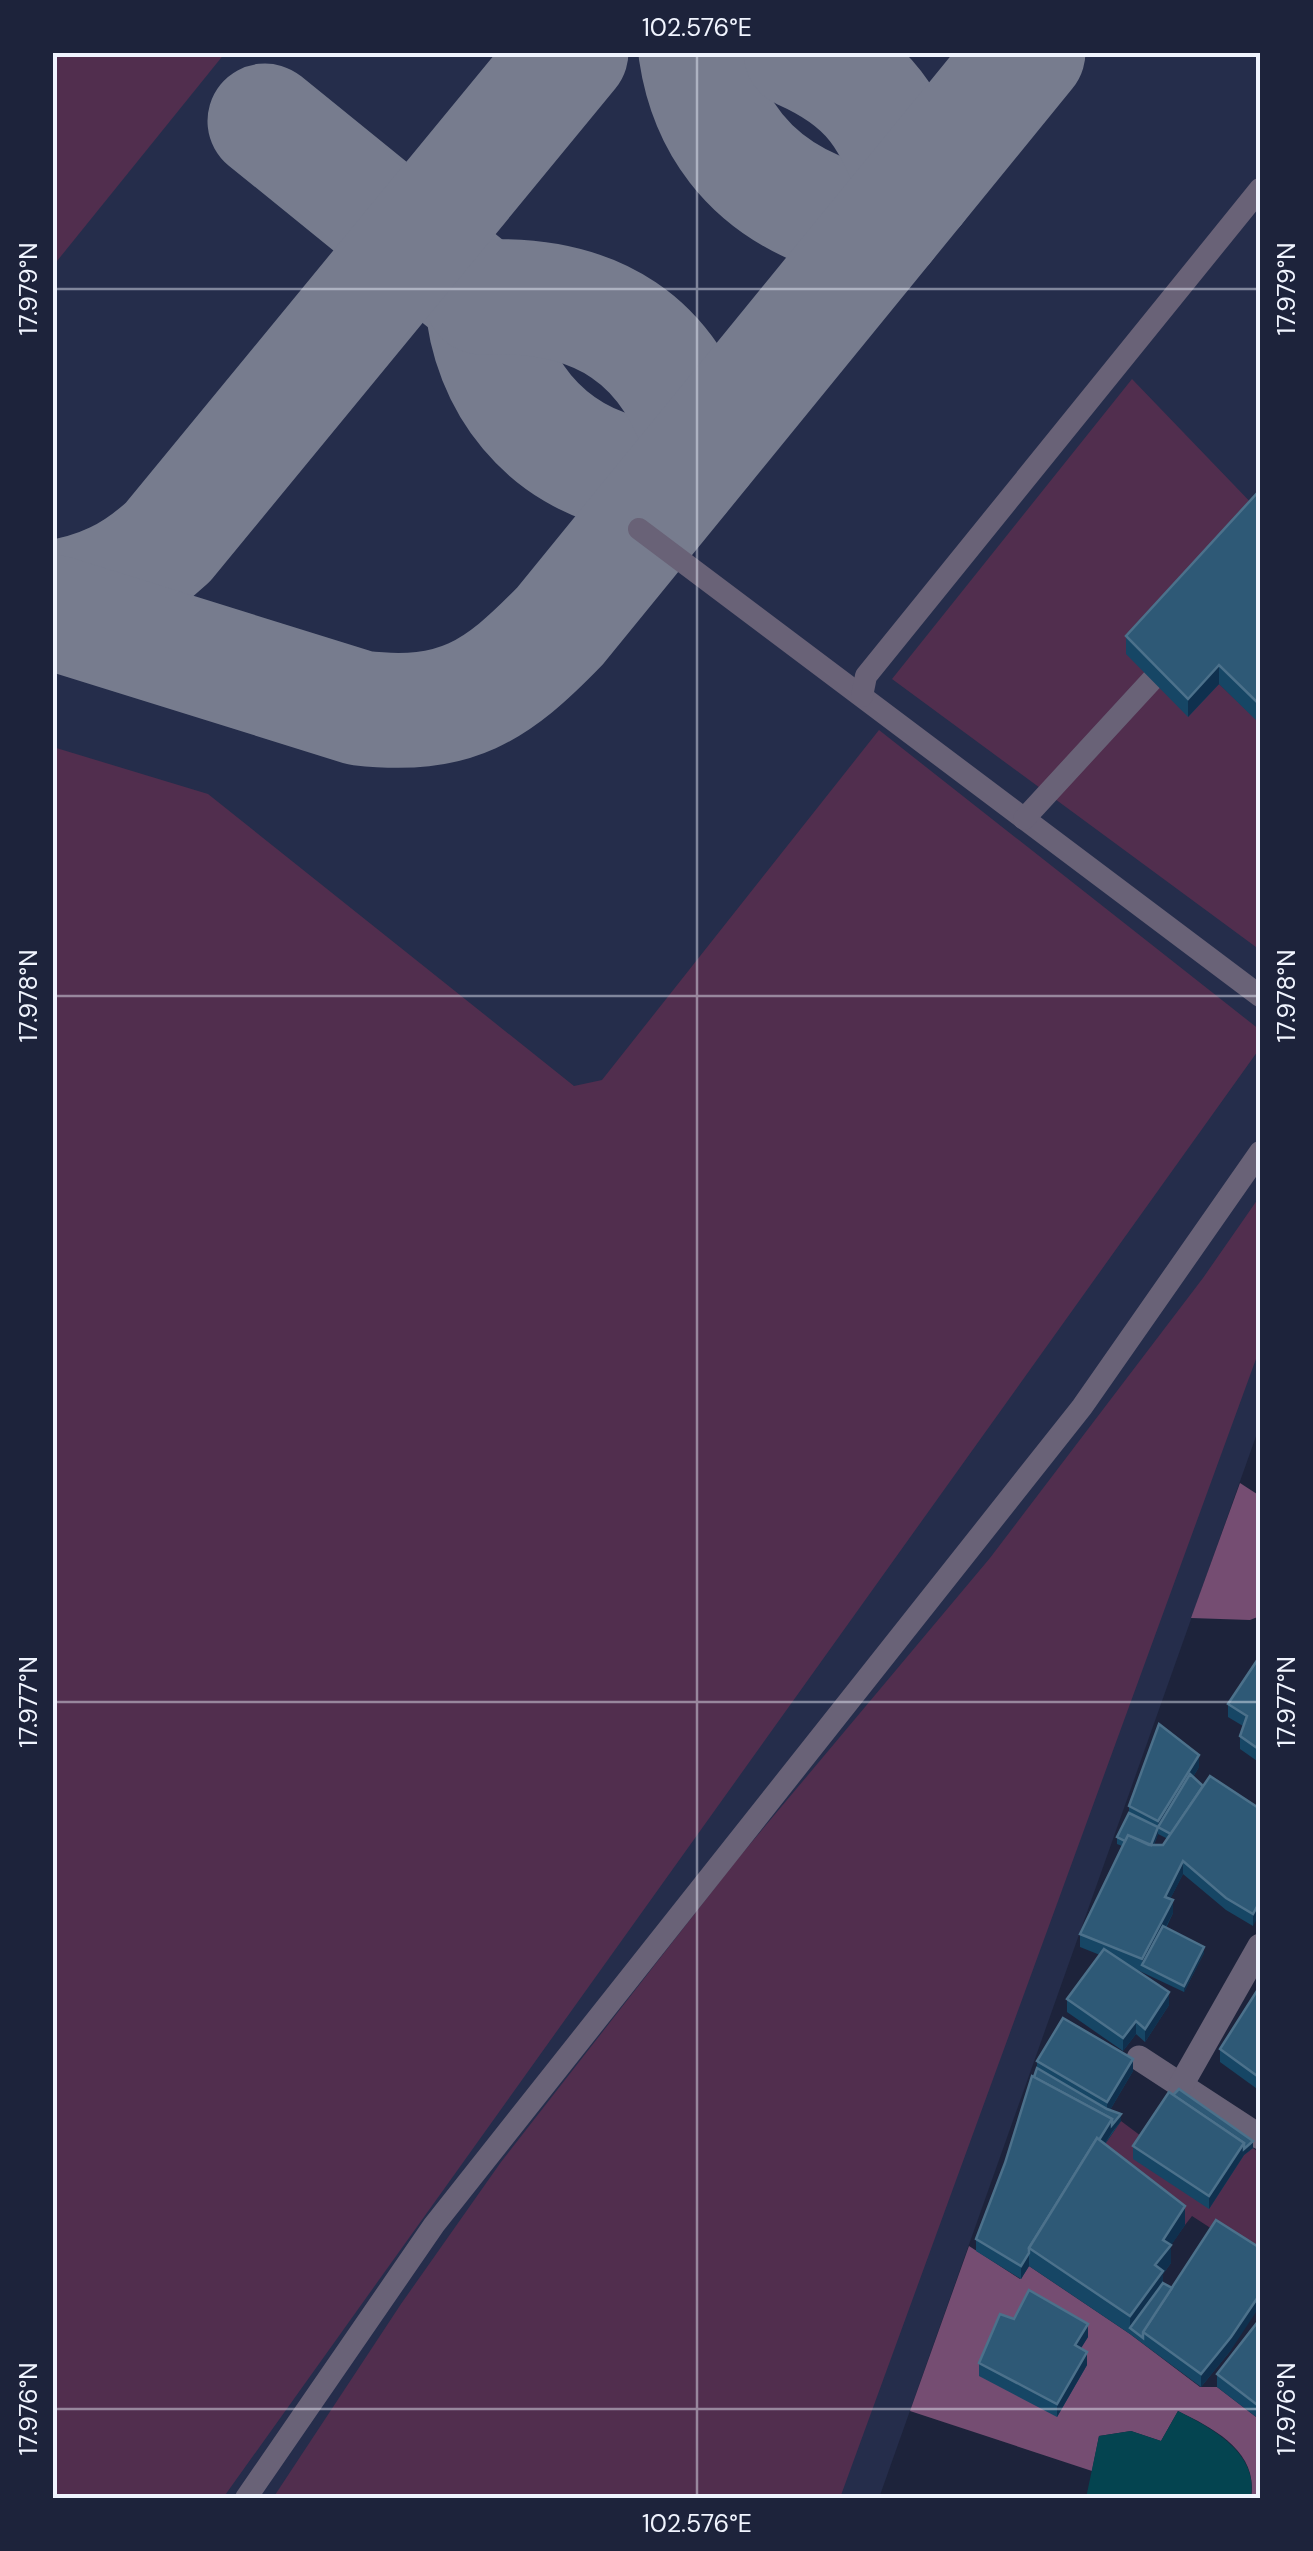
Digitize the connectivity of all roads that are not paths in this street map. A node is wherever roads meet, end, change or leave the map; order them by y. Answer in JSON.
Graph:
{"nodes":[{"id":1,"x":1260,"y":189,"type":"edge"},
{"id":2,"x":639,"y":529,"type":"dead end"},
{"id":3,"x":1152,"y":680,"type":"edge"},
{"id":4,"x":862,"y":696,"type":"junction"},
{"id":5,"x":1024,"y":819,"type":"junction"},
{"id":6,"x":1260,"y":996,"type":"edge"},
{"id":7,"x":1260,"y":1152,"type":"edge"},
{"id":8,"x":1260,"y":1946,"type":"edge"},
{"id":9,"x":1139,"y":2058,"type":"dead end"},
{"id":10,"x":1181,"y":2085,"type":"junction"},
{"id":11,"x":1260,"y":2137,"type":"edge"},
{"id":12,"x":246,"y":2498,"type":"edge"}],
"edges":[{"from":1,"to":4,"type":"lane"},
{"from":2,"to":4,"type":"lane"},
{"from":3,"to":5,"type":"lane"},
{"from":4,"to":5,"type":"lane"},
{"from":5,"to":6,"type":"lane"},
{"from":7,"to":12,"type":"lane"},
{"from":8,"to":10,"type":"street"},
{"from":9,"to":10,"type":"street"},
{"from":10,"to":11,"type":"street"}]}
